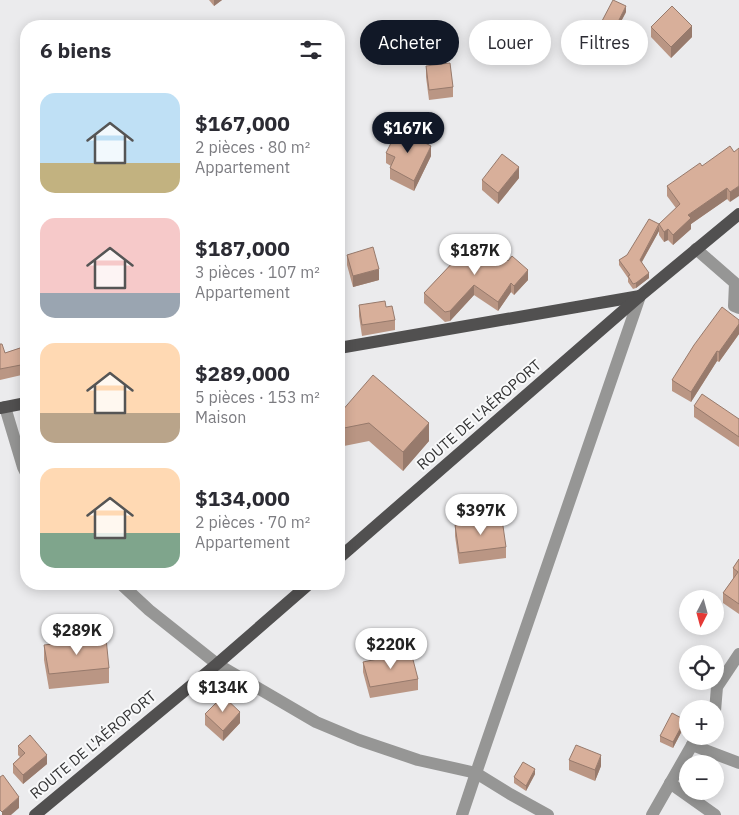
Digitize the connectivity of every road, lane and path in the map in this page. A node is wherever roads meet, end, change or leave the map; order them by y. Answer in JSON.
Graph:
{"nodes":[{"id":1,"x":739,"y":214,"type":"edge"},
{"id":2,"x":696,"y":249,"type":"junction"},
{"id":3,"x":640,"y":296,"type":"junction"},
{"id":4,"x":739,"y":308,"type":"edge"},
{"id":5,"x":345,"y":347,"type":"edge"},
{"id":6,"x":20,"y":404,"type":"edge"},
{"id":7,"x":3,"y":408,"type":"edge"},
{"id":8,"x":20,"y":458,"type":"edge"},
{"id":9,"x":345,"y":553,"type":"edge"},
{"id":10,"x":127,"y":590,"type":"edge"},
{"id":11,"x":302,"y":590,"type":"edge"},
{"id":12,"x":739,"y":654,"type":"edge"},
{"id":13,"x":217,"y":664,"type":"junction"},
{"id":14,"x":716,"y":700,"type":"edge"},
{"id":15,"x":694,"y":745,"type":"edge"},
{"id":16,"x":704,"y":745,"type":"edge"},
{"id":17,"x":739,"y":763,"type":"edge"},
{"id":18,"x":476,"y":773,"type":"junction"},
{"id":19,"x":670,"y":783,"type":"junction"},
{"id":20,"x":35,"y":815,"type":"edge"},
{"id":21,"x":462,"y":815,"type":"edge"},
{"id":22,"x":548,"y":815,"type":"edge"},
{"id":23,"x":652,"y":815,"type":"edge"},
{"id":24,"x":715,"y":815,"type":"edge"}],
"edges":[{"from":1,"to":2,"type":"main road","name":"ROUTE DE L'AÉROPORT"},
{"from":2,"to":3,"type":"main road","name":"ROUTE DE L'AÉROPORT"},
{"from":2,"to":4,"type":"street"},
{"from":3,"to":5,"type":"main road"},
{"from":3,"to":9,"type":"main road","name":"ROUTE DE L'AÉROPORT"},
{"from":3,"to":18,"type":"street"},
{"from":6,"to":7,"type":"main road"},
{"from":7,"to":8,"type":"street"},
{"from":10,"to":13,"type":"street"},
{"from":11,"to":13,"type":"main road","name":"ROUTE DE L'AÉROPORT"},
{"from":12,"to":14,"type":"street"},
{"from":13,"to":18,"type":"street"},
{"from":13,"to":20,"type":"main road","name":"ROUTE DE L'AÉROPORT"},
{"from":15,"to":19,"type":"street"},
{"from":16,"to":17,"type":"street"},
{"from":18,"to":21,"type":"street"},
{"from":18,"to":22,"type":"street"},
{"from":19,"to":23,"type":"street"},
{"from":19,"to":24,"type":"street"}]}
